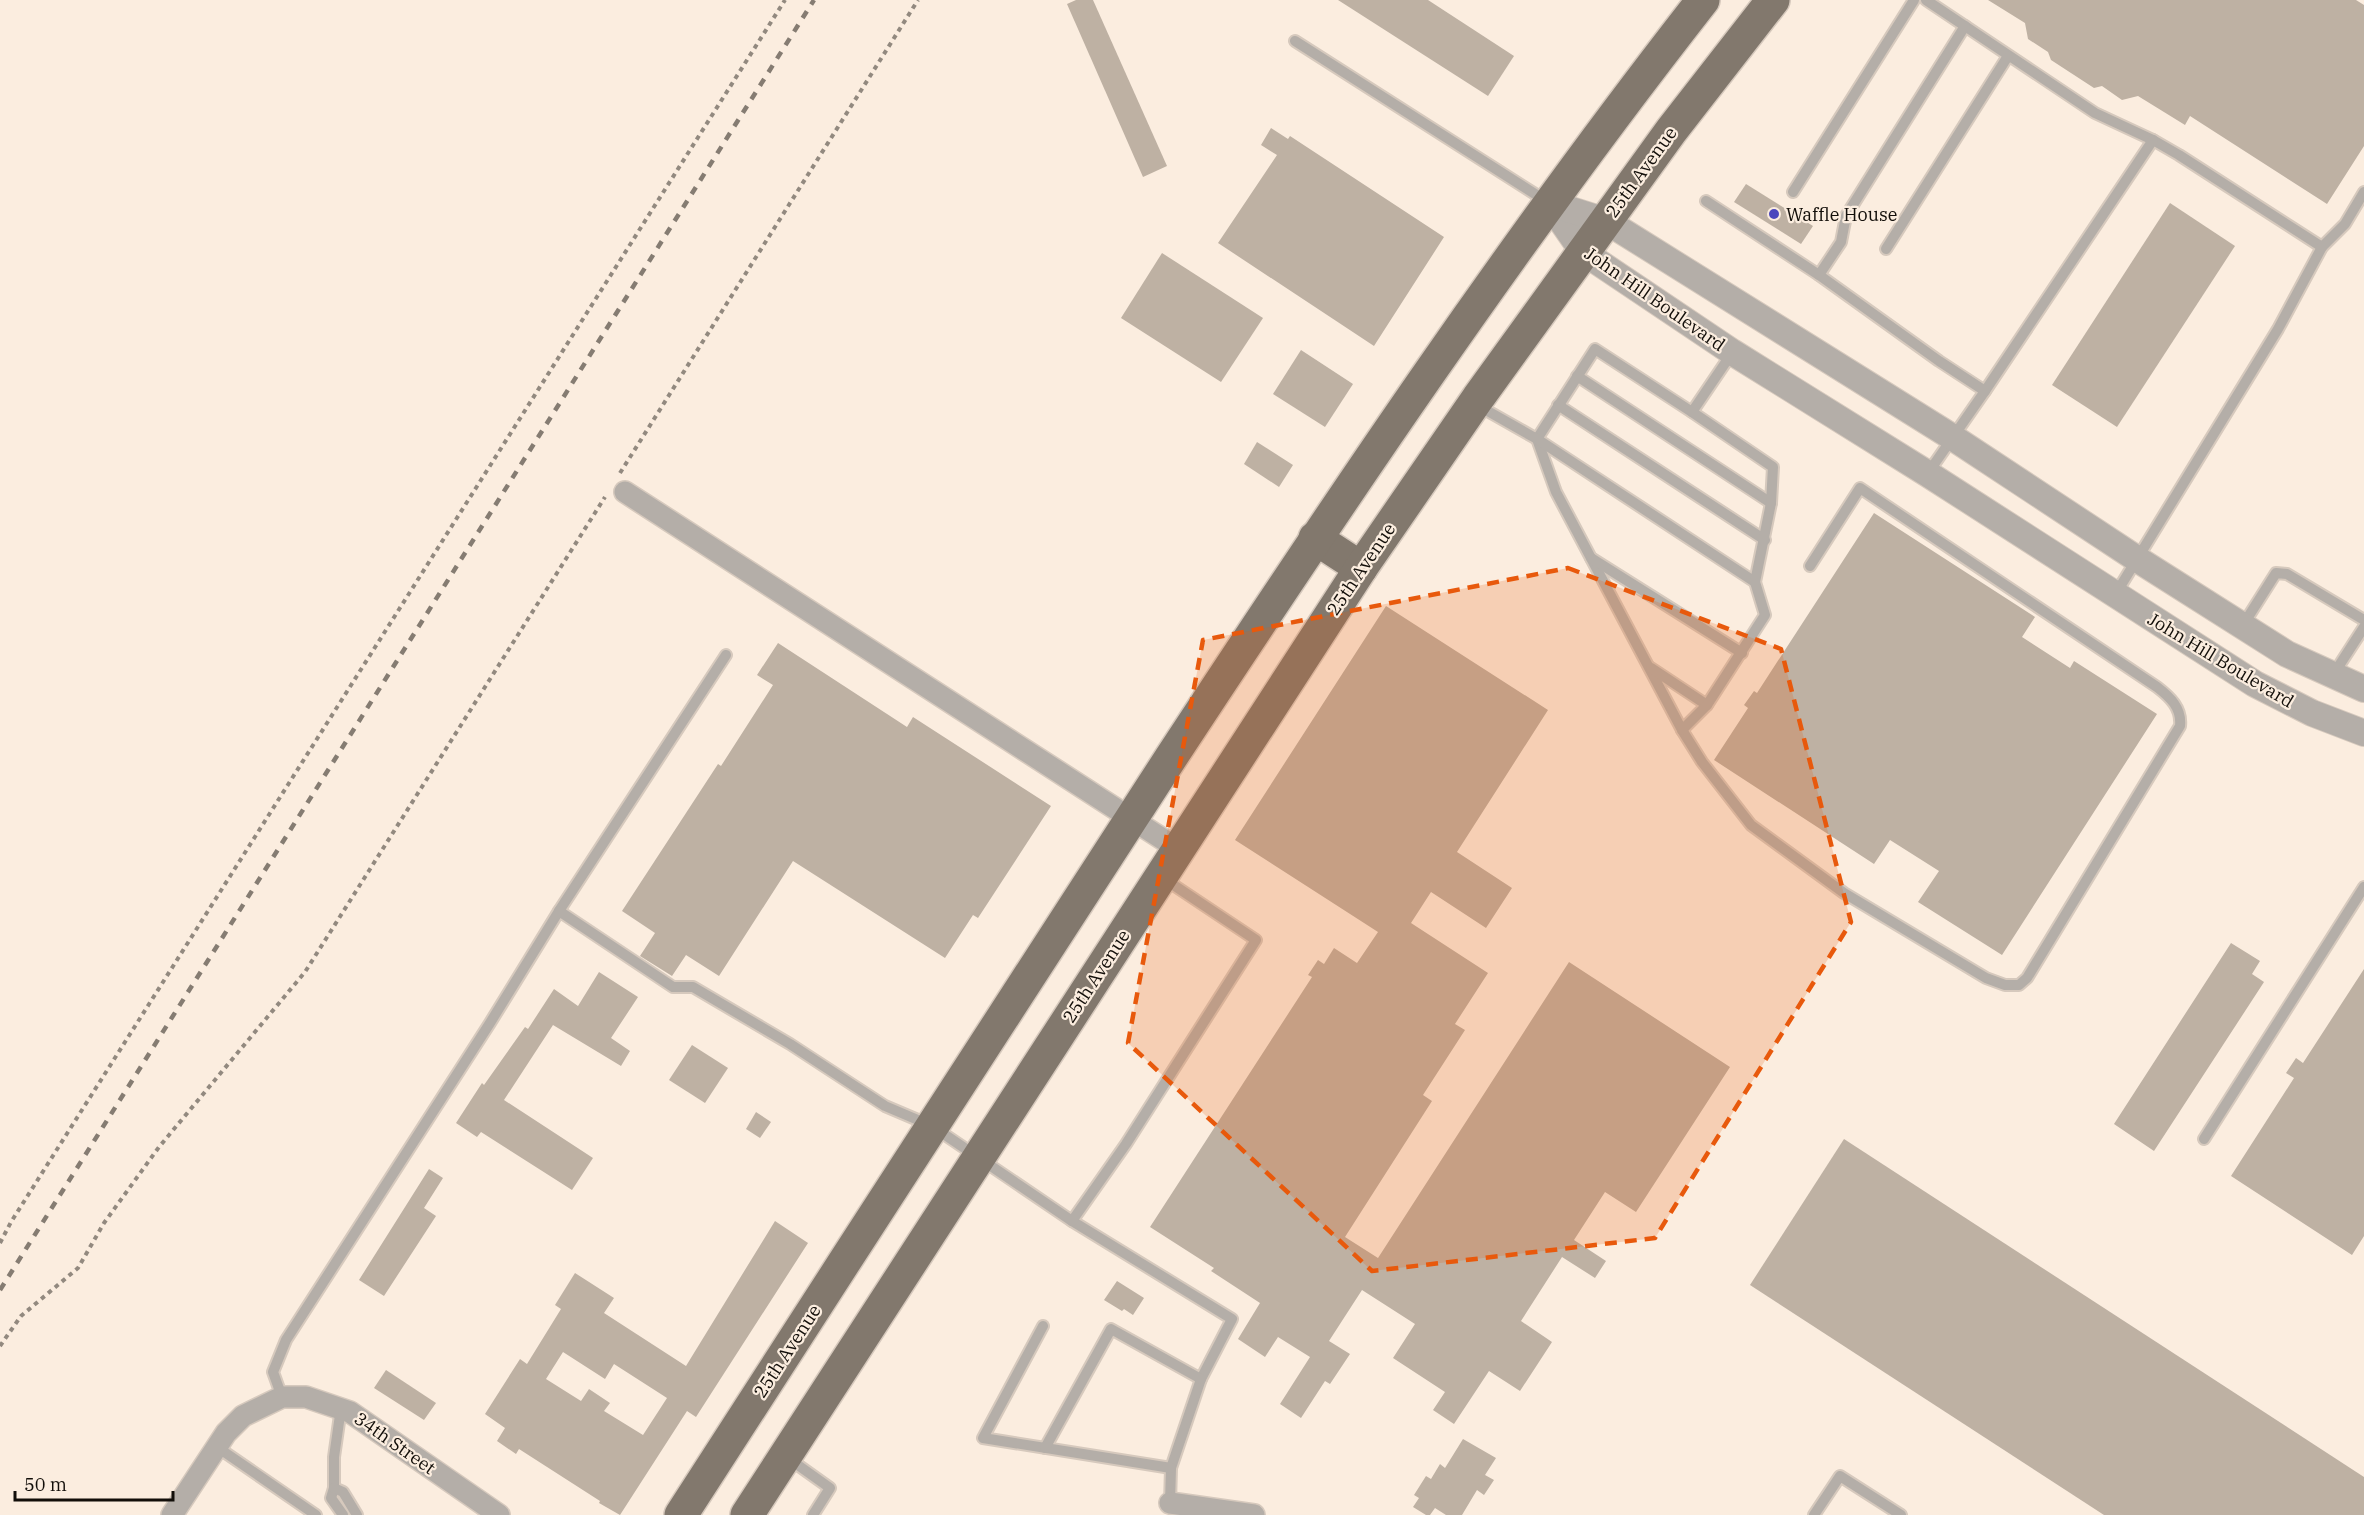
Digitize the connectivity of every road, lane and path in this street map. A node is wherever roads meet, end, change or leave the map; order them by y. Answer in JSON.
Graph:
{"nodes":[{"id":1,"x":785,"y":0,"type":"edge"},
{"id":2,"x":918,"y":0,"type":"edge"},
{"id":3,"x":1703,"y":0,"type":"edge"},
{"id":4,"x":1773,"y":0,"type":"edge"},
{"id":5,"x":1914,"y":0,"type":"edge"},
{"id":6,"x":1926,"y":0,"type":"edge"},
{"id":7,"x":1965,"y":26,"type":"junction"},
{"id":8,"x":1294,"y":41,"type":"dead end"},
{"id":9,"x":2008,"y":56,"type":"junction"},
{"id":10,"x":2153,"y":140,"type":"junction"},
{"id":11,"x":1793,"y":192,"type":"dead end"},
{"id":12,"x":2364,"y":192,"type":"edge"},
{"id":13,"x":1706,"y":201,"type":"dead end"},
{"id":14,"x":1549,"y":203,"type":"junction"},
{"id":15,"x":1606,"y":221,"type":"junction"},
{"id":16,"x":2322,"y":247,"type":"junction"},
{"id":17,"x":1886,"y":249,"type":"dead end"},
{"id":18,"x":1583,"y":252,"type":"junction"},
{"id":19,"x":1819,"y":275,"type":"junction"},
{"id":20,"x":1732,"y":352,"type":"junction"},
{"id":21,"x":1578,"y":376,"type":"junction"},
{"id":22,"x":1985,"y":391,"type":"junction"},
{"id":23,"x":1474,"y":403,"type":"junction"},
{"id":24,"x":1558,"y":405,"type":"junction"},
{"id":25,"x":1692,"y":411,"type":"junction"},
{"id":26,"x":1952,"y":437,"type":"junction"},
{"id":27,"x":1537,"y":439,"type":"junction"},
{"id":28,"x":1928,"y":474,"type":"junction"},
{"id":29,"x":616,"y":488,"type":"junction"},
{"id":30,"x":1771,"y":503,"type":"junction"},
{"id":31,"x":1315,"y":538,"type":"junction"},
{"id":32,"x":1765,"y":540,"type":"junction"},
{"id":33,"x":1591,"y":557,"type":"junction"},
{"id":34,"x":2138,"y":559,"type":"junction"},
{"id":35,"x":1810,"y":566,"type":"dead end"},
{"id":36,"x":1361,"y":568,"type":"junction"},
{"id":37,"x":1755,"y":582,"type":"junction"},
{"id":38,"x":2115,"y":596,"type":"junction"},
{"id":39,"x":2364,"y":620,"type":"edge"},
{"id":40,"x":2242,"y":625,"type":"junction"},
{"id":41,"x":2364,"y":627,"type":"edge"},
{"id":42,"x":1742,"y":653,"type":"junction"},
{"id":43,"x":726,"y":655,"type":"dead end"},
{"id":44,"x":1649,"y":667,"type":"junction"},
{"id":45,"x":2333,"y":675,"type":"junction"},
{"id":46,"x":2364,"y":689,"type":"edge"},
{"id":47,"x":1707,"y":705,"type":"junction"},
{"id":48,"x":1682,"y":730,"type":"junction"},
{"id":49,"x":2364,"y":733,"type":"edge"},
{"id":50,"x":1131,"y":819,"type":"junction"},
{"id":51,"x":1178,"y":849,"type":"junction"},
{"id":52,"x":1160,"y":877,"type":"junction"},
{"id":53,"x":2364,"y":887,"type":"edge"},
{"id":54,"x":558,"y":911,"type":"junction"},
{"id":55,"x":932,"y":1126,"type":"junction"},
{"id":56,"x":2204,"y":1139,"type":"dead end"},
{"id":57,"x":978,"y":1158,"type":"junction"},
{"id":58,"x":1072,"y":1221,"type":"junction"},
{"id":59,"x":0,"y":1243,"type":"edge"},
{"id":60,"x":1043,"y":1326,"type":"dead end"},
{"id":61,"x":0,"y":1346,"type":"edge"},
{"id":62,"x":1201,"y":1379,"type":"junction"},
{"id":63,"x":282,"y":1397,"type":"junction"},
{"id":64,"x":340,"y":1408,"type":"junction"},
{"id":65,"x":217,"y":1447,"type":"junction"},
{"id":66,"x":1044,"y":1448,"type":"junction"},
{"id":67,"x":785,"y":1456,"type":"junction"},
{"id":68,"x":1172,"y":1468,"type":"junction"},
{"id":69,"x":334,"y":1488,"type":"junction"},
{"id":70,"x":1170,"y":1503,"type":"joint"},
{"id":71,"x":180,"y":1512,"type":"edge"},
{"id":72,"x":316,"y":1515,"type":"edge"},
{"id":73,"x":343,"y":1515,"type":"edge"},
{"id":74,"x":357,"y":1515,"type":"edge"},
{"id":75,"x":499,"y":1515,"type":"edge"},
{"id":76,"x":681,"y":1515,"type":"edge"},
{"id":77,"x":747,"y":1515,"type":"edge"},
{"id":78,"x":813,"y":1515,"type":"edge"},
{"id":79,"x":1254,"y":1515,"type":"edge"},
{"id":80,"x":1814,"y":1515,"type":"edge"},
{"id":81,"x":1900,"y":1515,"type":"edge"}],
"edges":[{"from":1,"to":59,"type":"path"},
{"from":2,"to":29,"type":"path"},
{"from":3,"to":14,"type":"main road","name":"25th Avenue"},
{"from":4,"to":15,"type":"main road","name":"25th Avenue"},
{"from":5,"to":11,"type":"lane"},
{"from":6,"to":7,"type":"lane"},
{"from":7,"to":9,"type":"lane"},
{"from":7,"to":19,"type":"lane"},
{"from":8,"to":14,"type":"lane"},
{"from":9,"to":10,"type":"lane"},
{"from":9,"to":17,"type":"lane"},
{"from":10,"to":16,"type":"lane"},
{"from":10,"to":22,"type":"lane"},
{"from":12,"to":16,"type":"lane"},
{"from":13,"to":19,"type":"lane"},
{"from":14,"to":15,"type":"street","name":"John Hill Boulevard"},
{"from":14,"to":18,"type":"street","name":"John Hill Boulevard"},
{"from":14,"to":31,"type":"main road","name":"25th Avenue"},
{"from":15,"to":18,"type":"main road","name":"25th Avenue"},
{"from":15,"to":26,"type":"street","name":"John Hill Boulevard"},
{"from":16,"to":34,"type":"lane"},
{"from":18,"to":20,"type":"street","name":"John Hill Boulevard"},
{"from":18,"to":23,"type":"main road","name":"25th Avenue"},
{"from":19,"to":22,"type":"lane"},
{"from":20,"to":25,"type":"lane"},
{"from":20,"to":28,"type":"street","name":"John Hill Boulevard"},
{"from":21,"to":24,"type":"lane"},
{"from":21,"to":25,"type":"lane"},
{"from":21,"to":30,"type":"lane"},
{"from":22,"to":26,"type":"lane"},
{"from":23,"to":27,"type":"lane"},
{"from":23,"to":36,"type":"main road","name":"25th Avenue"},
{"from":24,"to":27,"type":"lane"},
{"from":24,"to":32,"type":"lane"},
{"from":25,"to":30,"type":"lane"},
{"from":26,"to":28,"type":"lane"},
{"from":26,"to":34,"type":"street","name":"John Hill Boulevard"},
{"from":27,"to":33,"type":"lane"},
{"from":27,"to":37,"type":"lane"},
{"from":28,"to":38,"type":"street","name":"John Hill Boulevard"},
{"from":29,"to":50,"type":"street"},
{"from":29,"to":61,"type":"path"},
{"from":30,"to":32,"type":"lane"},
{"from":31,"to":36,"type":"main road"},
{"from":31,"to":50,"type":"main road","name":"25th Avenue"},
{"from":32,"to":37,"type":"lane"},
{"from":33,"to":42,"type":"lane"},
{"from":33,"to":44,"type":"lane"},
{"from":34,"to":38,"type":"lane"},
{"from":34,"to":40,"type":"street","name":"John Hill Boulevard"},
{"from":35,"to":48,"type":"lane"},
{"from":36,"to":51,"type":"main road","name":"25th Avenue"},
{"from":37,"to":42,"type":"lane"},
{"from":38,"to":49,"type":"street","name":"John Hill Boulevard"},
{"from":39,"to":40,"type":"lane"},
{"from":40,"to":45,"type":"street","name":"John Hill Boulevard"},
{"from":41,"to":45,"type":"lane"},
{"from":42,"to":47,"type":"lane"},
{"from":43,"to":54,"type":"lane"},
{"from":44,"to":47,"type":"lane"},
{"from":44,"to":48,"type":"lane"},
{"from":45,"to":46,"type":"street","name":"John Hill Boulevard"},
{"from":47,"to":48,"type":"lane"},
{"from":50,"to":51,"type":"street"},
{"from":50,"to":55,"type":"main road","name":"25th Avenue"},
{"from":51,"to":52,"type":"main road","name":"25th Avenue"},
{"from":52,"to":57,"type":"main road","name":"25th Avenue"},
{"from":52,"to":58,"type":"lane"},
{"from":53,"to":56,"type":"lane"},
{"from":54,"to":55,"type":"lane"},
{"from":54,"to":63,"type":"lane"},
{"from":55,"to":57,"type":"lane"},
{"from":55,"to":76,"type":"main road","name":"25th Avenue"},
{"from":57,"to":58,"type":"lane"},
{"from":57,"to":67,"type":"main road","name":"25th Avenue"},
{"from":58,"to":62,"type":"lane"},
{"from":60,"to":66,"type":"lane"},
{"from":62,"to":66,"type":"lane"},
{"from":62,"to":68,"type":"lane"},
{"from":63,"to":64,"type":"street","name":"34th Street"},
{"from":63,"to":65,"type":"street"},
{"from":64,"to":69,"type":"lane"},
{"from":64,"to":75,"type":"street","name":"34th Street"},
{"from":65,"to":71,"type":"street"},
{"from":65,"to":72,"type":"lane"},
{"from":66,"to":68,"type":"lane"},
{"from":67,"to":77,"type":"main road","name":"25th Avenue"},
{"from":67,"to":78,"type":"lane"},
{"from":68,"to":70,"type":"lane"},
{"from":69,"to":73,"type":"lane"},
{"from":69,"to":74,"type":"lane"},
{"from":70,"to":79,"type":"street"},
{"from":80,"to":81,"type":"lane"}]}
